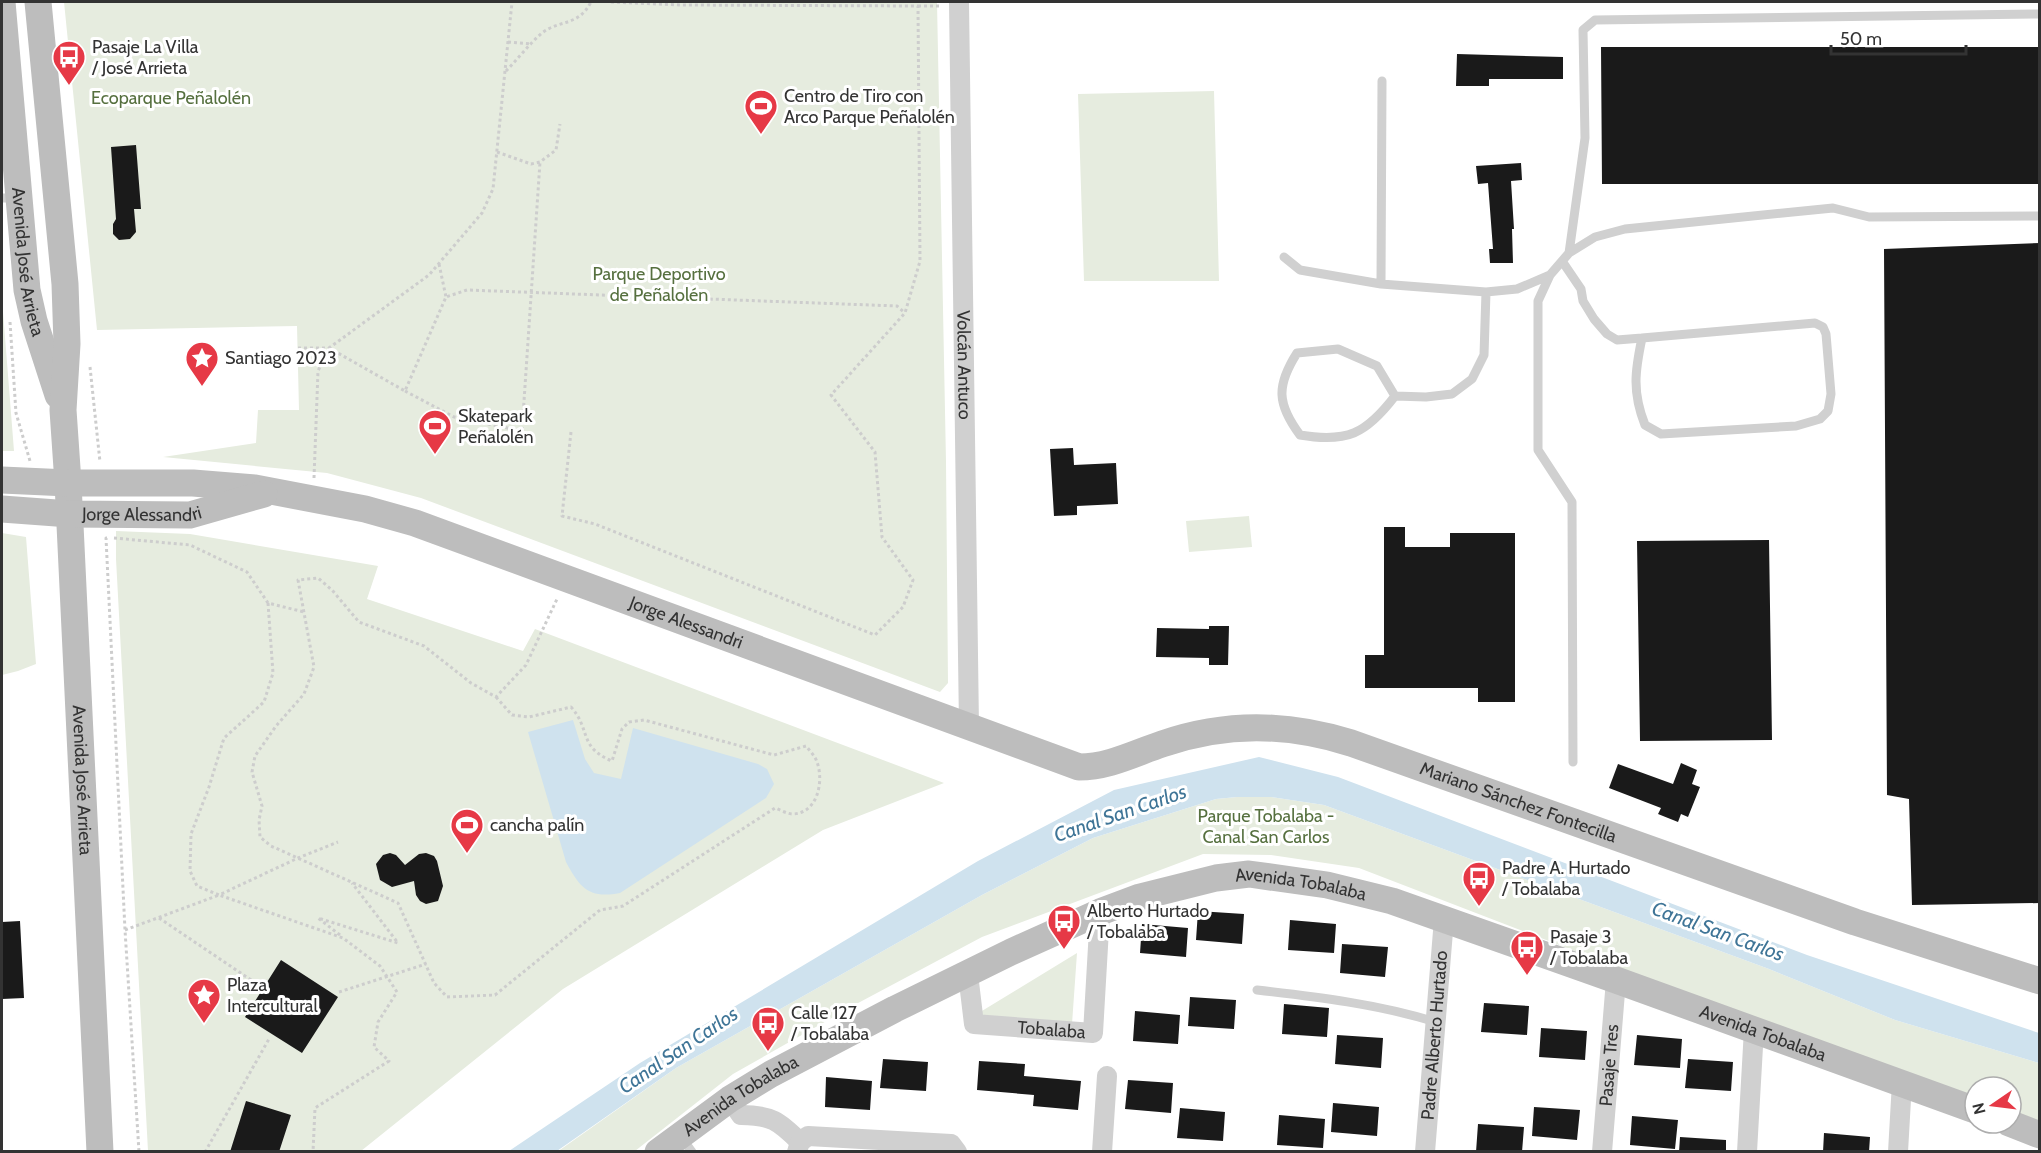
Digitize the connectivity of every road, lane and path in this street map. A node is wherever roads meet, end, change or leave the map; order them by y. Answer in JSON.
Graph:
{"nodes":[{"id":1,"x":36,"y":2,"type":"edge"},
{"id":2,"x":512,"y":2,"type":"edge"},
{"id":3,"x":591,"y":2,"type":"edge"},
{"id":4,"x":608,"y":2,"type":"edge"},
{"id":5,"x":616,"y":2,"type":"edge"},
{"id":6,"x":947,"y":2,"type":"edge"},
{"id":7,"x":959,"y":2,"type":"edge"},
{"id":8,"x":783,"y":4,"type":"edge"},
{"id":9,"x":918,"y":6,"type":"junction"},
{"id":10,"x":2040,"y":14,"type":"edge"},
{"id":11,"x":3,"y":26,"type":"edge"},
{"id":12,"x":508,"y":42,"type":"junction"},
{"id":13,"x":532,"y":44,"type":"junction"},
{"id":14,"x":505,"y":72,"type":"junction"},
{"id":15,"x":1382,"y":81,"type":"dead end"},
{"id":16,"x":7,"y":116,"type":"edge"},
{"id":17,"x":560,"y":123,"type":"dead end"},
{"id":18,"x":53,"y":145,"type":"junction"},
{"id":19,"x":497,"y":152,"type":"junction"},
{"id":20,"x":540,"y":162,"type":"junction"},
{"id":21,"x":11,"y":198,"type":"edge"},
{"id":22,"x":2040,"y":216,"type":"edge"},
{"id":23,"x":1569,"y":253,"type":"junction"},
{"id":24,"x":1284,"y":257,"type":"dead end"},
{"id":25,"x":1562,"y":261,"type":"junction"},
{"id":26,"x":439,"y":263,"type":"junction"},
{"id":27,"x":1550,"y":275,"type":"junction"},
{"id":28,"x":1381,"y":285,"type":"junction"},
{"id":29,"x":532,"y":292,"type":"junction"},
{"id":30,"x":1486,"y":292,"type":"junction"},
{"id":31,"x":446,"y":297,"type":"junction"},
{"id":32,"x":904,"y":313,"type":"junction"},
{"id":33,"x":1642,"y":338,"type":"junction"},
{"id":34,"x":298,"y":348,"type":"dead end"},
{"id":35,"x":329,"y":348,"type":"junction"},
{"id":36,"x":405,"y":391,"type":"junction"},
{"id":37,"x":1395,"y":396,"type":"junction"},
{"id":38,"x":63,"y":410,"type":"junction"},
{"id":39,"x":571,"y":432,"type":"dead end"},
{"id":40,"x":2,"y":480,"type":"edge"},
{"id":41,"x":68,"y":483,"type":"junction"},
{"id":42,"x":277,"y":491,"type":"junction"},
{"id":43,"x":310,"y":498,"type":"junction"},
{"id":44,"x":2,"y":509,"type":"edge"},
{"id":45,"x":70,"y":514,"type":"junction"},
{"id":46,"x":566,"y":579,"type":"junction"},
{"id":47,"x":268,"y":603,"type":"junction"},
{"id":48,"x":304,"y":612,"type":"junction"},
{"id":49,"x":496,"y":697,"type":"junction"},
{"id":50,"x":969,"y":727,"type":"junction"},
{"id":51,"x":1573,"y":762,"type":"dead end"},
{"id":52,"x":1094,"y":767,"type":"joint"},
{"id":53,"x":338,"y":842,"type":"dead end"},
{"id":54,"x":298,"y":858,"type":"junction"},
{"id":55,"x":350,"y":881,"type":"junction"},
{"id":56,"x":219,"y":896,"type":"junction"},
{"id":57,"x":1100,"y":912,"type":"junction"},
{"id":58,"x":159,"y":918,"type":"junction"},
{"id":59,"x":1444,"y":919,"type":"junction"},
{"id":60,"x":125,"y":930,"type":"junction"},
{"id":61,"x":343,"y":938,"type":"junction"},
{"id":62,"x":426,"y":964,"type":"junction"},
{"id":63,"x":968,"y":974,"type":"junction"},
{"id":64,"x":387,"y":977,"type":"junction"},
{"id":65,"x":1616,"y":980,"type":"junction"},
{"id":66,"x":2040,"y":981,"type":"edge"},
{"id":67,"x":260,"y":986,"type":"dead end"},
{"id":68,"x":1257,"y":990,"type":"dead end"},
{"id":69,"x":339,"y":992,"type":"dead end"},
{"id":70,"x":1436,"y":1022,"type":"junction"},
{"id":71,"x":1754,"y":1029,"type":"junction"},
{"id":72,"x":268,"y":1039,"type":"dead end"},
{"id":73,"x":1107,"y":1076,"type":"dead end"},
{"id":74,"x":1902,"y":1082,"type":"junction"},
{"id":75,"x":730,"y":1099,"type":"junction"},
{"id":76,"x":1963,"y":1105,"type":"edge"},
{"id":77,"x":2023,"y":1128,"type":"edge"},
{"id":78,"x":2040,"y":1135,"type":"edge"},
{"id":79,"x":686,"y":1143,"type":"edge"},
{"id":80,"x":799,"y":1147,"type":"edge"},
{"id":81,"x":100,"y":1152,"type":"edge"},
{"id":82,"x":139,"y":1152,"type":"edge"},
{"id":83,"x":205,"y":1152,"type":"edge"},
{"id":84,"x":313,"y":1152,"type":"edge"},
{"id":85,"x":658,"y":1152,"type":"edge"},
{"id":86,"x":957,"y":1152,"type":"edge"},
{"id":87,"x":1102,"y":1152,"type":"edge"},
{"id":88,"x":1425,"y":1152,"type":"edge"},
{"id":89,"x":1602,"y":1152,"type":"edge"},
{"id":90,"x":1747,"y":1152,"type":"edge"},
{"id":91,"x":1898,"y":1152,"type":"edge"}],
"edges":[{"from":1,"to":11,"type":"main road"},
{"from":1,"to":18,"type":"main road","name":"Avenida José Arrieta"},
{"from":2,"to":12,"type":"path"},
{"from":3,"to":13,"type":"path"},
{"from":4,"to":5,"type":"path"},
{"from":5,"to":8,"type":"path"},
{"from":6,"to":9,"type":"path"},
{"from":7,"to":50,"type":"street","name":"Volcán Antuco"},
{"from":8,"to":9,"type":"path"},
{"from":9,"to":32,"type":"path"},
{"from":10,"to":23,"type":"lane"},
{"from":11,"to":16,"type":"main road","name":"Avenida José Arrieta"},
{"from":12,"to":13,"type":"path"},
{"from":12,"to":14,"type":"path"},
{"from":13,"to":14,"type":"path"},
{"from":14,"to":19,"type":"path"},
{"from":15,"to":28,"type":"lane"},
{"from":16,"to":18,"type":"main road"},
{"from":16,"to":21,"type":"main road","name":"Avenida José Arrieta"},
{"from":17,"to":20,"type":"path"},
{"from":18,"to":38,"type":"main road","name":"Avenida José Arrieta"},
{"from":19,"to":20,"type":"path"},
{"from":19,"to":26,"type":"path"},
{"from":20,"to":29,"type":"path"},
{"from":21,"to":38,"type":"main road","name":"Avenida José Arrieta"},
{"from":22,"to":23,"type":"lane"},
{"from":23,"to":25,"type":"lane"},
{"from":24,"to":28,"type":"lane"},
{"from":25,"to":27,"type":"lane"},
{"from":25,"to":33,"type":"lane"},
{"from":26,"to":31,"type":"path"},
{"from":26,"to":35,"type":"path"},
{"from":27,"to":30,"type":"lane"},
{"from":27,"to":51,"type":"lane"},
{"from":28,"to":30,"type":"lane"},
{"from":29,"to":31,"type":"path"},
{"from":29,"to":32,"type":"path"},
{"from":29,"to":36,"type":"path"},
{"from":30,"to":37,"type":"lane"},
{"from":31,"to":36,"type":"path"},
{"from":32,"to":39,"type":"path"},
{"from":33,"to":33,"type":"lane"},
{"from":34,"to":35,"type":"path"},
{"from":35,"to":36,"type":"path"},
{"from":35,"to":43,"type":"path"},
{"from":37,"to":37,"type":"lane"},
{"from":38,"to":41,"type":"main road","name":"Avenida José Arrieta"},
{"from":40,"to":41,"type":"main road","name":"Jorge Alessandri"},
{"from":41,"to":42,"type":"main road","name":"Jorge Alessandri"},
{"from":41,"to":45,"type":"main road","name":"Avenida José Arrieta"},
{"from":42,"to":43,"type":"main road","name":"Jorge Alessandri"},
{"from":42,"to":45,"type":"main road","name":"Jorge Alessandri"},
{"from":43,"to":46,"type":"main road","name":"Jorge Alessandri"},
{"from":44,"to":45,"type":"main road","name":"Jorge Alessandri"},
{"from":45,"to":81,"type":"main road","name":"Avenida José Arrieta"},
{"from":46,"to":49,"type":"path"},
{"from":46,"to":50,"type":"main road","name":"Jorge Alessandri"},
{"from":47,"to":48,"type":"path"},
{"from":47,"to":56,"type":"path"},
{"from":47,"to":60,"type":"path"},
{"from":48,"to":49,"type":"path"},
{"from":48,"to":54,"type":"path"},
{"from":49,"to":62,"type":"path"},
{"from":50,"to":52,"type":"main road","name":"Jorge Alessandri"},
{"from":52,"to":66,"type":"main road","name":"Mariano Sánchez Fontecilla"},
{"from":53,"to":54,"type":"path"},
{"from":54,"to":55,"type":"path"},
{"from":54,"to":56,"type":"path"},
{"from":55,"to":61,"type":"path"},
{"from":55,"to":62,"type":"path"},
{"from":56,"to":58,"type":"path"},
{"from":56,"to":61,"type":"path"},
{"from":57,"to":59,"type":"main road","name":"Avenida Tobalaba"},
{"from":57,"to":63,"type":"main road","name":"Avenida Tobalaba"},
{"from":57,"to":63,"type":"street","name":"Tobalaba"},
{"from":58,"to":60,"type":"path"},
{"from":58,"to":67,"type":"path"},
{"from":59,"to":65,"type":"main road","name":"Avenida Tobalaba"},
{"from":59,"to":70,"type":"street","name":"Padre Alberto Hurtado"},
{"from":60,"to":82,"type":"path"},
{"from":61,"to":64,"type":"path"},
{"from":62,"to":64,"type":"path"},
{"from":63,"to":75,"type":"main road","name":"Avenida Tobalaba"},
{"from":64,"to":69,"type":"path"},
{"from":64,"to":84,"type":"path"},
{"from":65,"to":71,"type":"main road","name":"Avenida Tobalaba"},
{"from":65,"to":89,"type":"street","name":"Pasaje Tres"},
{"from":68,"to":70,"type":"lane"},
{"from":70,"to":88,"type":"street","name":"Padre Alberto Hurtado"},
{"from":71,"to":74,"type":"main road","name":"Avenida Tobalaba"},
{"from":71,"to":90,"type":"street"},
{"from":72,"to":83,"type":"path"},
{"from":73,"to":87,"type":"street"},
{"from":74,"to":76,"type":"main road","name":"Avenida Tobalaba"},
{"from":74,"to":91,"type":"street"},
{"from":75,"to":79,"type":"main road","name":"Avenida Tobalaba"},
{"from":75,"to":80,"type":"street"},
{"from":77,"to":78,"type":"main road"},
{"from":79,"to":85,"type":"main road","name":"Avenida Tobalaba"},
{"from":80,"to":86,"type":"street"}]}
